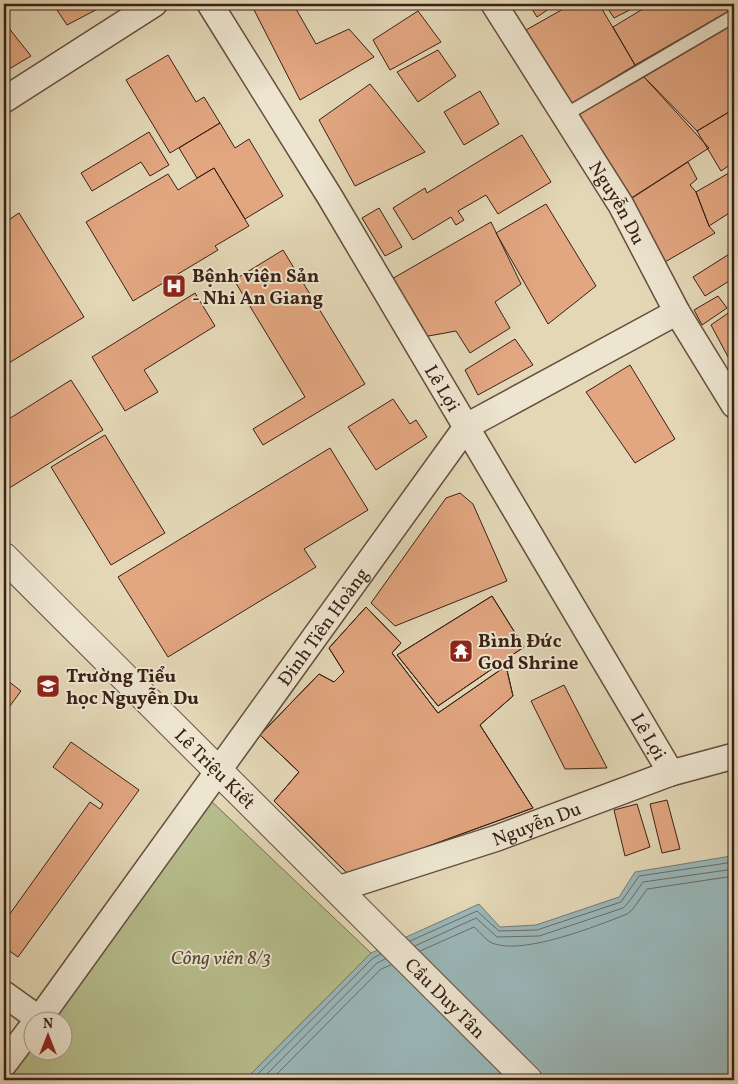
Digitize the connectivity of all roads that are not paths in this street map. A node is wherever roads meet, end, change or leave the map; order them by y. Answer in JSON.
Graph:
{"nodes":[{"id":1,"x":154,"y":4,"type":"edge"},
{"id":2,"x":210,"y":4,"type":"edge"},
{"id":3,"x":494,"y":4,"type":"edge"},
{"id":4,"x":734,"y":16,"type":"edge"},
{"id":5,"x":4,"y":100,"type":"edge"},
{"id":6,"x":565,"y":115,"type":"junction"},
{"id":7,"x":677,"y":312,"type":"junction"},
{"id":8,"x":734,"y":405,"type":"edge"},
{"id":9,"x":467,"y":426,"type":"junction"},
{"id":10,"x":4,"y":557,"type":"edge"},
{"id":11,"x":734,"y":756,"type":"edge"},
{"id":12,"x":218,"y":770,"type":"junction"},
{"id":13,"x":670,"y":773,"type":"junction"},
{"id":14,"x":338,"y":889,"type":"junction"},
{"id":15,"x":364,"y":915,"type":"joint"},
{"id":16,"x":4,"y":994,"type":"edge"},
{"id":17,"x":24,"y":1012,"type":"edge"},
{"id":18,"x":44,"y":1012,"type":"edge"},
{"id":19,"x":22,"y":1041,"type":"edge"},
{"id":20,"x":4,"y":1064,"type":"edge"},
{"id":21,"x":528,"y":1080,"type":"edge"}],
"edges":[{"from":1,"to":5,"type":"street"},
{"from":2,"to":9,"type":"street","name":"Lê Lợi"},
{"from":3,"to":6,"type":"street","name":"Nguyễn Du"},
{"from":4,"to":6,"type":"lane"},
{"from":6,"to":7,"type":"street","name":"Nguyễn Du"},
{"from":7,"to":8,"type":"street","name":"Nguyễn Du"},
{"from":7,"to":9,"type":"street","name":"Đinh Tiên Hoàng"},
{"from":9,"to":12,"type":"street","name":"Đinh Tiên Hoàng"},
{"from":9,"to":13,"type":"street","name":"Lê Lợi"},
{"from":10,"to":12,"type":"street","name":"Lê Triệu Kiết"},
{"from":11,"to":13,"type":"street","name":"Nguyễn Du"},
{"from":12,"to":14,"type":"street","name":"Lê Triệu Kiết"},
{"from":12,"to":18,"type":"street","name":"Đinh Tiên Hoàng"},
{"from":13,"to":14,"type":"street","name":"Nguyễn Du"},
{"from":14,"to":15,"type":"street","name":"Lê Triệu Kiết"},
{"from":15,"to":21,"type":"street","name":"Cầu Duy Tân"},
{"from":16,"to":17,"type":"street"},
{"from":19,"to":20,"type":"street","name":"Đinh Tiên Hoàng"}]}
